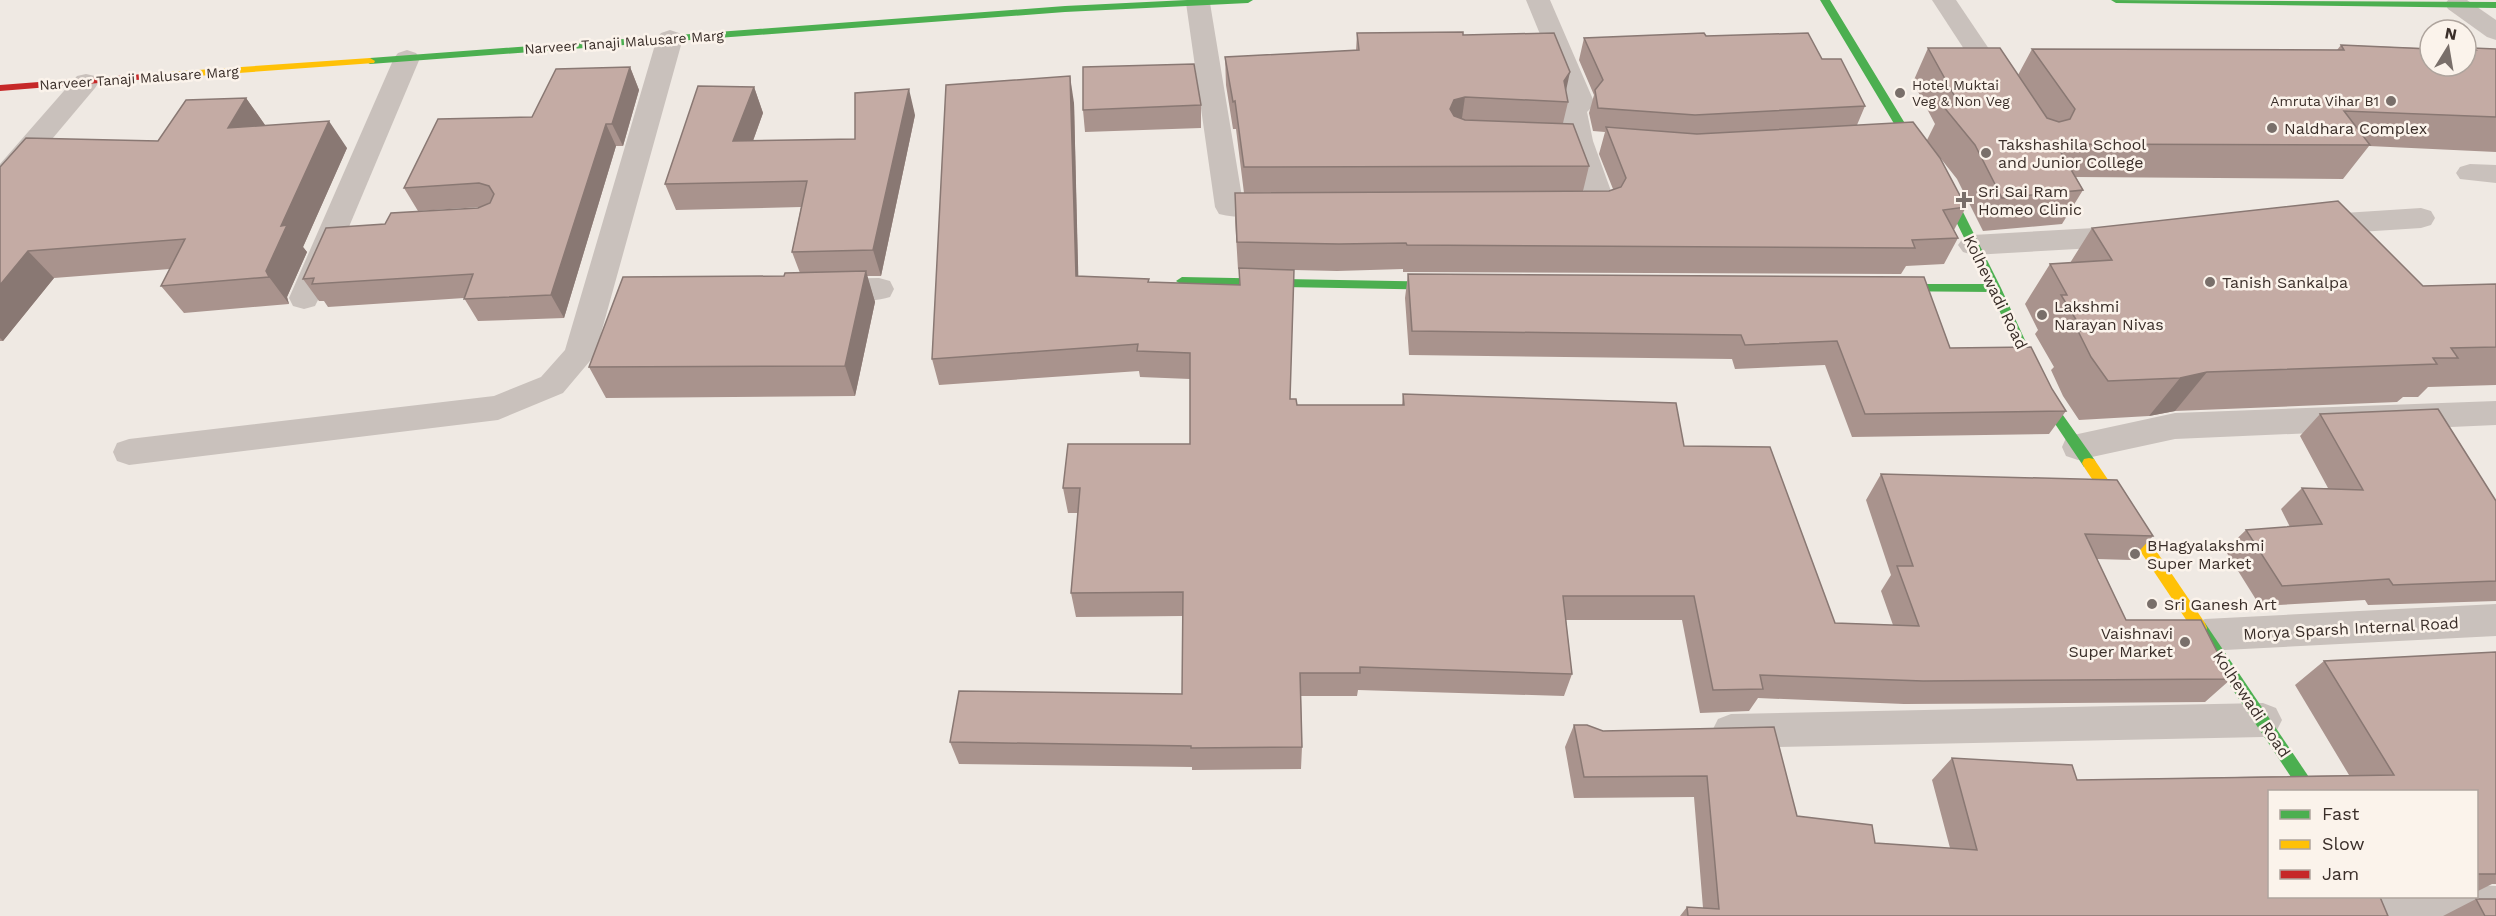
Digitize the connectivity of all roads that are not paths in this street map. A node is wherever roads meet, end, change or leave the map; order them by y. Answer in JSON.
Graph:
{"nodes":[{"id":1,"x":1248,"y":0,"type":"edge"},
{"id":2,"x":1538,"y":0,"type":"edge"},
{"id":3,"x":1825,"y":0,"type":"edge"},
{"id":4,"x":1944,"y":0,"type":"edge"},
{"id":5,"x":2116,"y":0,"type":"edge"},
{"id":6,"x":1198,"y":3,"type":"junction"},
{"id":7,"x":2457,"y":4,"type":"junction"},
{"id":8,"x":2496,"y":5,"type":"edge"},
{"id":9,"x":2496,"y":32,"type":"edge"},
{"id":10,"x":670,"y":38,"type":"junction"},
{"id":11,"x":407,"y":58,"type":"junction"},
{"id":12,"x":86,"y":82,"type":"junction"},
{"id":13,"x":0,"y":88,"type":"edge"},
{"id":14,"x":2014,"y":106,"type":"edge"},
{"id":15,"x":1567,"y":141,"type":"junction"},
{"id":16,"x":1611,"y":143,"type":"edge"},
{"id":17,"x":0,"y":182,"type":"edge"},
{"id":18,"x":1544,"y":205,"type":"edge"},
{"id":19,"x":1299,"y":206,"type":"edge"},
{"id":20,"x":2421,"y":218,"type":"dead end"},
{"id":21,"x":368,"y":226,"type":"edge"},
{"id":22,"x":2291,"y":226,"type":"edge"},
{"id":23,"x":334,"y":228,"type":"junction"},
{"id":24,"x":2161,"y":234,"type":"edge"},
{"id":25,"x":1973,"y":245,"type":"junction"},
{"id":26,"x":1182,"y":281,"type":"edge"},
{"id":27,"x":1461,"y":286,"type":"edge"},
{"id":28,"x":1865,"y":288,"type":"edge"},
{"id":29,"x":1995,"y":288,"type":"junction"},
{"id":30,"x":879,"y":289,"type":"dead end"},
{"id":31,"x":796,"y":291,"type":"edge"},
{"id":32,"x":304,"y":298,"type":"edge"},
{"id":33,"x":2496,"y":413,"type":"edge"},
{"id":34,"x":2078,"y":447,"type":"junction"},
{"id":35,"x":129,"y":452,"type":"dead end"},
{"id":36,"x":2496,"y":620,"type":"edge"},
{"id":37,"x":2205,"y":635,"type":"junction"},
{"id":38,"x":2263,"y":720,"type":"junction"},
{"id":39,"x":1700,"y":732,"type":"edge"},
{"id":40,"x":2310,"y":790,"type":"edge"},
{"id":41,"x":2378,"y":905,"type":"edge"},
{"id":42,"x":2496,"y":906,"type":"edge"}],
"edges":[{"from":1,"to":6,"type":"main road","name":"Narveer Tanaji Malusare Marg"},
{"from":2,"to":15,"type":"street"},
{"from":3,"to":25,"type":"main road","name":"Kolhewadi Road"},
{"from":4,"to":14,"type":"street"},
{"from":5,"to":7,"type":"main road"},
{"from":6,"to":10,"type":"main road","name":"Narveer Tanaji Malusare Marg"},
{"from":6,"to":19,"type":"street"},
{"from":7,"to":8,"type":"main road"},
{"from":7,"to":9,"type":"street"},
{"from":10,"to":11,"type":"main road","name":"Narveer Tanaji Malusare Marg"},
{"from":10,"to":35,"type":"street"},
{"from":11,"to":12,"type":"main road","name":"Narveer Tanaji Malusare Marg"},
{"from":11,"to":23,"type":"street"},
{"from":12,"to":13,"type":"main road","name":"Narveer Tanaji Malusare Marg"},
{"from":12,"to":17,"type":"street"},
{"from":15,"to":16,"type":"street"},
{"from":15,"to":18,"type":"street"},
{"from":20,"to":22,"type":"street"},
{"from":21,"to":23,"type":"street"},
{"from":23,"to":32,"type":"street"},
{"from":24,"to":25,"type":"street"},
{"from":25,"to":29,"type":"main road","name":"Kolhewadi Road"},
{"from":26,"to":27,"type":"main road"},
{"from":28,"to":29,"type":"main road"},
{"from":29,"to":34,"type":"main road","name":"Kolhewadi Road"},
{"from":30,"to":31,"type":"street"},
{"from":33,"to":34,"type":"street"},
{"from":34,"to":37,"type":"main road","name":"Kolhewadi Road"},
{"from":36,"to":37,"type":"street","name":"Morya Sparsh Internal Road"},
{"from":37,"to":38,"type":"main road","name":"Kolhewadi Road"},
{"from":38,"to":39,"type":"street"},
{"from":38,"to":40,"type":"main road","name":"Kolhewadi Road"},
{"from":41,"to":42,"type":"street"}]}
